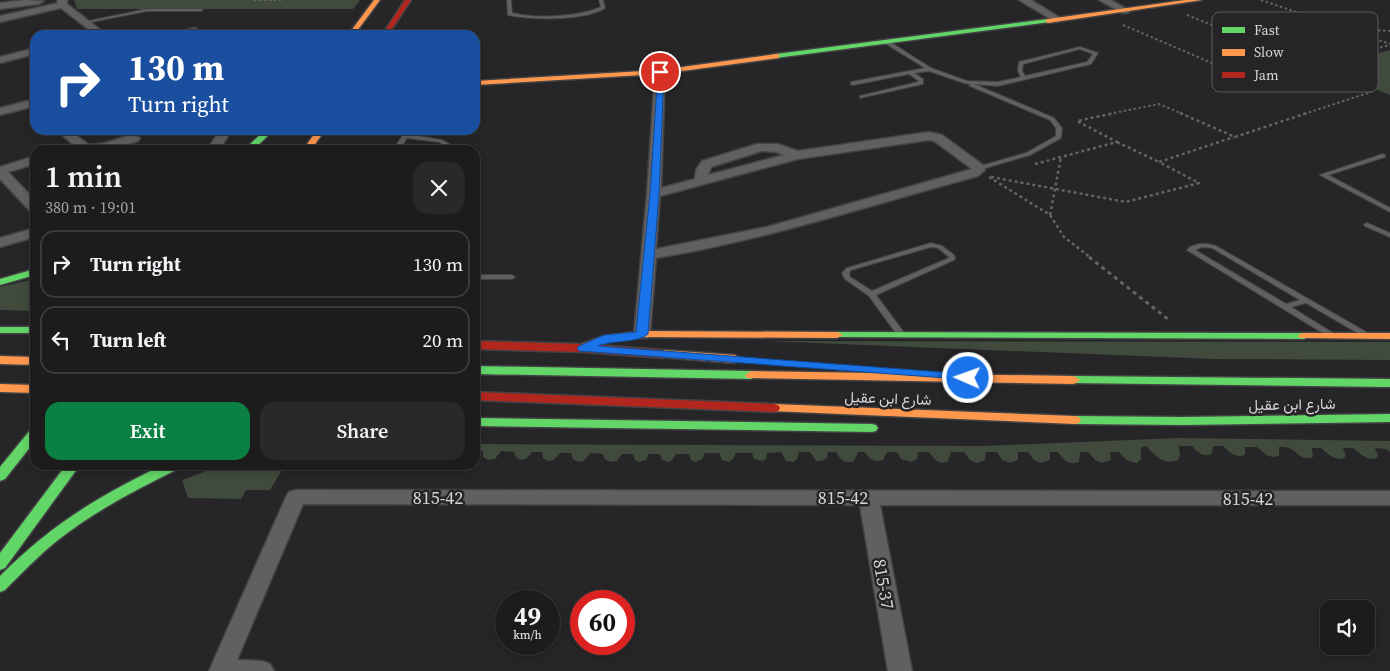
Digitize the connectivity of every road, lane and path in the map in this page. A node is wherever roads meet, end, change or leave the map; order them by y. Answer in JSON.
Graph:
{"nodes":[{"id":1,"x":48,"y":0,"type":"edge"},
{"id":2,"x":254,"y":0,"type":"edge"},
{"id":3,"x":281,"y":0,"type":"edge"},
{"id":4,"x":377,"y":0,"type":"edge"},
{"id":5,"x":408,"y":0,"type":"edge"},
{"id":6,"x":509,"y":0,"type":"edge"},
{"id":7,"x":601,"y":0,"type":"edge"},
{"id":8,"x":1024,"y":0,"type":"edge"},
{"id":9,"x":1104,"y":0,"type":"edge"},
{"id":10,"x":1199,"y":0,"type":"edge"},
{"id":11,"x":1261,"y":0,"type":"edge"},
{"id":12,"x":63,"y":2,"type":"edge"},
{"id":13,"x":0,"y":6,"type":"edge"},
{"id":14,"x":1164,"y":6,"type":"junction"},
{"id":15,"x":201,"y":10,"type":"dead end"},
{"id":16,"x":1125,"y":11,"type":"junction"},
{"id":17,"x":1295,"y":12,"type":"edge"},
{"id":18,"x":1099,"y":14,"type":"junction"},
{"id":19,"x":0,"y":19,"type":"edge"},
{"id":20,"x":1057,"y":19,"type":"junction"},
{"id":21,"x":86,"y":22,"type":"junction"},
{"id":22,"x":1212,"y":25,"type":"edge"},
{"id":23,"x":95,"y":30,"type":"edge"},
{"id":24,"x":355,"y":30,"type":"edge"},
{"id":25,"x":388,"y":30,"type":"edge"},
{"id":26,"x":1390,"y":30,"type":"edge"},
{"id":27,"x":1390,"y":35,"type":"edge"},
{"id":28,"x":886,"y":40,"type":"junction"},
{"id":29,"x":1378,"y":41,"type":"edge"},
{"id":30,"x":1390,"y":45,"type":"edge"},
{"id":31,"x":30,"y":52,"type":"edge"},
{"id":32,"x":0,"y":60,"type":"edge"},
{"id":33,"x":1212,"y":63,"type":"edge"},
{"id":34,"x":929,"y":69,"type":"junction"},
{"id":35,"x":660,"y":72,"type":"junction"},
{"id":36,"x":910,"y":73,"type":"junction"},
{"id":37,"x":1024,"y":78,"type":"junction"},
{"id":38,"x":966,"y":82,"type":"junction"},
{"id":39,"x":480,"y":83,"type":"edge"},
{"id":40,"x":853,"y":84,"type":"dead end"},
{"id":41,"x":1371,"y":92,"type":"edge"},
{"id":42,"x":862,"y":97,"type":"dead end"},
{"id":43,"x":30,"y":103,"type":"edge"},
{"id":44,"x":0,"y":112,"type":"edge"},
{"id":45,"x":68,"y":135,"type":"edge"},
{"id":46,"x":264,"y":135,"type":"edge"},
{"id":47,"x":276,"y":135,"type":"edge"},
{"id":48,"x":1235,"y":137,"type":"junction"},
{"id":49,"x":134,"y":138,"type":"dead end"},
{"id":50,"x":1118,"y":142,"type":"junction"},
{"id":51,"x":79,"y":145,"type":"edge"},
{"id":52,"x":109,"y":145,"type":"edge"},
{"id":53,"x":254,"y":145,"type":"edge"},
{"id":54,"x":268,"y":145,"type":"edge"},
{"id":55,"x":399,"y":145,"type":"edge"},
{"id":56,"x":448,"y":145,"type":"edge"},
{"id":57,"x":1383,"y":156,"type":"dead end"},
{"id":58,"x":1062,"y":157,"type":"junction"},
{"id":59,"x":30,"y":162,"type":"edge"},
{"id":60,"x":1159,"y":162,"type":"junction"},
{"id":61,"x":1034,"y":164,"type":"dead end"},
{"id":62,"x":0,"y":171,"type":"edge"},
{"id":63,"x":984,"y":172,"type":"junction"},
{"id":64,"x":998,"y":174,"type":"dead end"},
{"id":65,"x":1055,"y":189,"type":"junction"},
{"id":66,"x":654,"y":194,"type":"junction"},
{"id":67,"x":30,"y":203,"type":"edge"},
{"id":68,"x":1390,"y":210,"type":"edge"},
{"id":69,"x":1050,"y":215,"type":"junction"},
{"id":70,"x":1367,"y":225,"type":"dead end"},
{"id":71,"x":30,"y":234,"type":"edge"},
{"id":72,"x":1390,"y":235,"type":"edge"},
{"id":73,"x":0,"y":243,"type":"edge"},
{"id":74,"x":648,"y":255,"type":"junction"},
{"id":75,"x":30,"y":273,"type":"edge"},
{"id":76,"x":480,"y":277,"type":"edge"},
{"id":77,"x":512,"y":277,"type":"dead end"},
{"id":78,"x":0,"y":282,"type":"edge"},
{"id":79,"x":872,"y":294,"type":"junction"},
{"id":80,"x":1306,"y":300,"type":"junction"},
{"id":81,"x":1285,"y":307,"type":"junction"},
{"id":82,"x":0,"y":330,"type":"edge"},
{"id":83,"x":30,"y":330,"type":"edge"},
{"id":84,"x":642,"y":334,"type":"junction"},
{"id":85,"x":901,"y":334,"type":"junction"},
{"id":86,"x":1186,"y":336,"type":"junction"},
{"id":87,"x":1335,"y":336,"type":"junction"},
{"id":88,"x":1370,"y":336,"type":"junction"},
{"id":89,"x":1390,"y":336,"type":"edge"},
{"id":90,"x":480,"y":345,"type":"edge"},
{"id":91,"x":583,"y":348,"type":"junction"},
{"id":92,"x":0,"y":360,"type":"edge"},
{"id":93,"x":751,"y":360,"type":"dead end"},
{"id":94,"x":30,"y":361,"type":"edge"},
{"id":95,"x":800,"y":364,"type":"dead end"},
{"id":96,"x":480,"y":370,"type":"edge"},
{"id":97,"x":949,"y":377,"type":"junction"},
{"id":98,"x":1390,"y":383,"type":"edge"},
{"id":99,"x":0,"y":388,"type":"edge"},
{"id":100,"x":30,"y":389,"type":"edge"},
{"id":101,"x":480,"y":396,"type":"edge"},
{"id":102,"x":1390,"y":418,"type":"edge"},
{"id":103,"x":1114,"y":421,"type":"junction"},
{"id":104,"x":480,"y":422,"type":"edge"},
{"id":105,"x":938,"y":426,"type":"dead end"},
{"id":106,"x":880,"y":428,"type":"dead end"},
{"id":107,"x":30,"y":438,"type":"edge"},
{"id":108,"x":69,"y":470,"type":"edge"},
{"id":109,"x":163,"y":470,"type":"edge"},
{"id":110,"x":0,"y":476,"type":"edge"},
{"id":111,"x":869,"y":497,"type":"junction"},
{"id":112,"x":1390,"y":498,"type":"edge"},
{"id":113,"x":0,"y":564,"type":"edge"},
{"id":114,"x":0,"y":586,"type":"edge"},
{"id":115,"x":221,"y":670,"type":"edge"},
{"id":116,"x":262,"y":671,"type":"edge"},
{"id":117,"x":900,"y":671,"type":"edge"}],
"edges":[{"from":1,"to":13,"type":"street"},
{"from":2,"to":3,"type":"path"},
{"from":4,"to":24,"type":"main road"},
{"from":5,"to":25,"type":"main road"},
{"from":6,"to":7,"type":"lane"},
{"from":8,"to":20,"type":"street"},
{"from":9,"to":16,"type":"street"},
{"from":10,"to":14,"type":"main road"},
{"from":11,"to":17,"type":"path"},
{"from":12,"to":19,"type":"street"},
{"from":12,"to":21,"type":"street"},
{"from":14,"to":16,"type":"main road"},
{"from":14,"to":22,"type":"path"},
{"from":15,"to":21,"type":"lane"},
{"from":16,"to":18,"type":"main road"},
{"from":18,"to":20,"type":"main road"},
{"from":18,"to":33,"type":"path"},
{"from":20,"to":28,"type":"main road"},
{"from":21,"to":23,"type":"street"},
{"from":26,"to":27,"type":"path"},
{"from":28,"to":34,"type":"lane"},
{"from":28,"to":35,"type":"main road"},
{"from":29,"to":30,"type":"path"},
{"from":31,"to":32,"type":"street"},
{"from":34,"to":36,"type":"lane"},
{"from":34,"to":38,"type":"lane"},
{"from":35,"to":39,"type":"main road"},
{"from":35,"to":66,"type":"street"},
{"from":36,"to":40,"type":"lane"},
{"from":36,"to":42,"type":"lane"},
{"from":37,"to":37,"type":"lane"},
{"from":37,"to":38,"type":"lane"},
{"from":38,"to":63,"type":"lane"},
{"from":41,"to":48,"type":"path"},
{"from":43,"to":44,"type":"street"},
{"from":45,"to":51,"type":"street"},
{"from":46,"to":53,"type":"main road"},
{"from":47,"to":54,"type":"main road"},
{"from":48,"to":50,"type":"path"},
{"from":48,"to":60,"type":"path"},
{"from":49,"to":52,"type":"street"},
{"from":50,"to":58,"type":"path"},
{"from":50,"to":60,"type":"path"},
{"from":55,"to":56,"type":"lane"},
{"from":57,"to":68,"type":"lane"},
{"from":58,"to":61,"type":"path"},
{"from":58,"to":65,"type":"path"},
{"from":59,"to":62,"type":"street"},
{"from":60,"to":65,"type":"path"},
{"from":62,"to":67,"type":"street"},
{"from":63,"to":64,"type":"path"},
{"from":63,"to":65,"type":"path"},
{"from":63,"to":66,"type":"street"},
{"from":63,"to":69,"type":"path"},
{"from":63,"to":74,"type":"street"},
{"from":65,"to":69,"type":"path"},
{"from":66,"to":74,"type":"street"},
{"from":69,"to":86,"type":"path"},
{"from":70,"to":72,"type":"lane"},
{"from":71,"to":73,"type":"street"},
{"from":74,"to":84,"type":"street"},
{"from":75,"to":78,"type":"main road"},
{"from":76,"to":77,"type":"lane"},
{"from":79,"to":79,"type":"lane"},
{"from":79,"to":85,"type":"lane"},
{"from":80,"to":81,"type":"lane"},
{"from":80,"to":81,"type":"lane"},
{"from":80,"to":88,"type":"lane"},
{"from":81,"to":87,"type":"lane"},
{"from":82,"to":83,"type":"main road"},
{"from":84,"to":85,"type":"main road"},
{"from":84,"to":91,"type":"main road"},
{"from":85,"to":86,"type":"main road"},
{"from":86,"to":87,"type":"main road"},
{"from":87,"to":88,"type":"main road"},
{"from":88,"to":89,"type":"main road"},
{"from":90,"to":91,"type":"main road"},
{"from":91,"to":93,"type":"main road"},
{"from":92,"to":94,"type":"main road"},
{"from":95,"to":97,"type":"main road"},
{"from":96,"to":97,"type":"main road","name":"شارع ابن عقيل"},
{"from":97,"to":98,"type":"main road","name":"شارع ابن عقيل"},
{"from":99,"to":100,"type":"main road"},
{"from":101,"to":103,"type":"main road","name":"شارع ابن عقيل"},
{"from":102,"to":103,"type":"main road","name":"شارع ابن عقيل"},
{"from":103,"to":105,"type":"main road"},
{"from":104,"to":106,"type":"main road"},
{"from":107,"to":110,"type":"main road"},
{"from":108,"to":113,"type":"main road"},
{"from":109,"to":114,"type":"main road"},
{"from":111,"to":112,"type":"street","name":"815-42"},
{"from":111,"to":115,"type":"street","name":"815-42"},
{"from":111,"to":117,"type":"street","name":"815-37"},
{"from":115,"to":116,"type":"street"}]}
